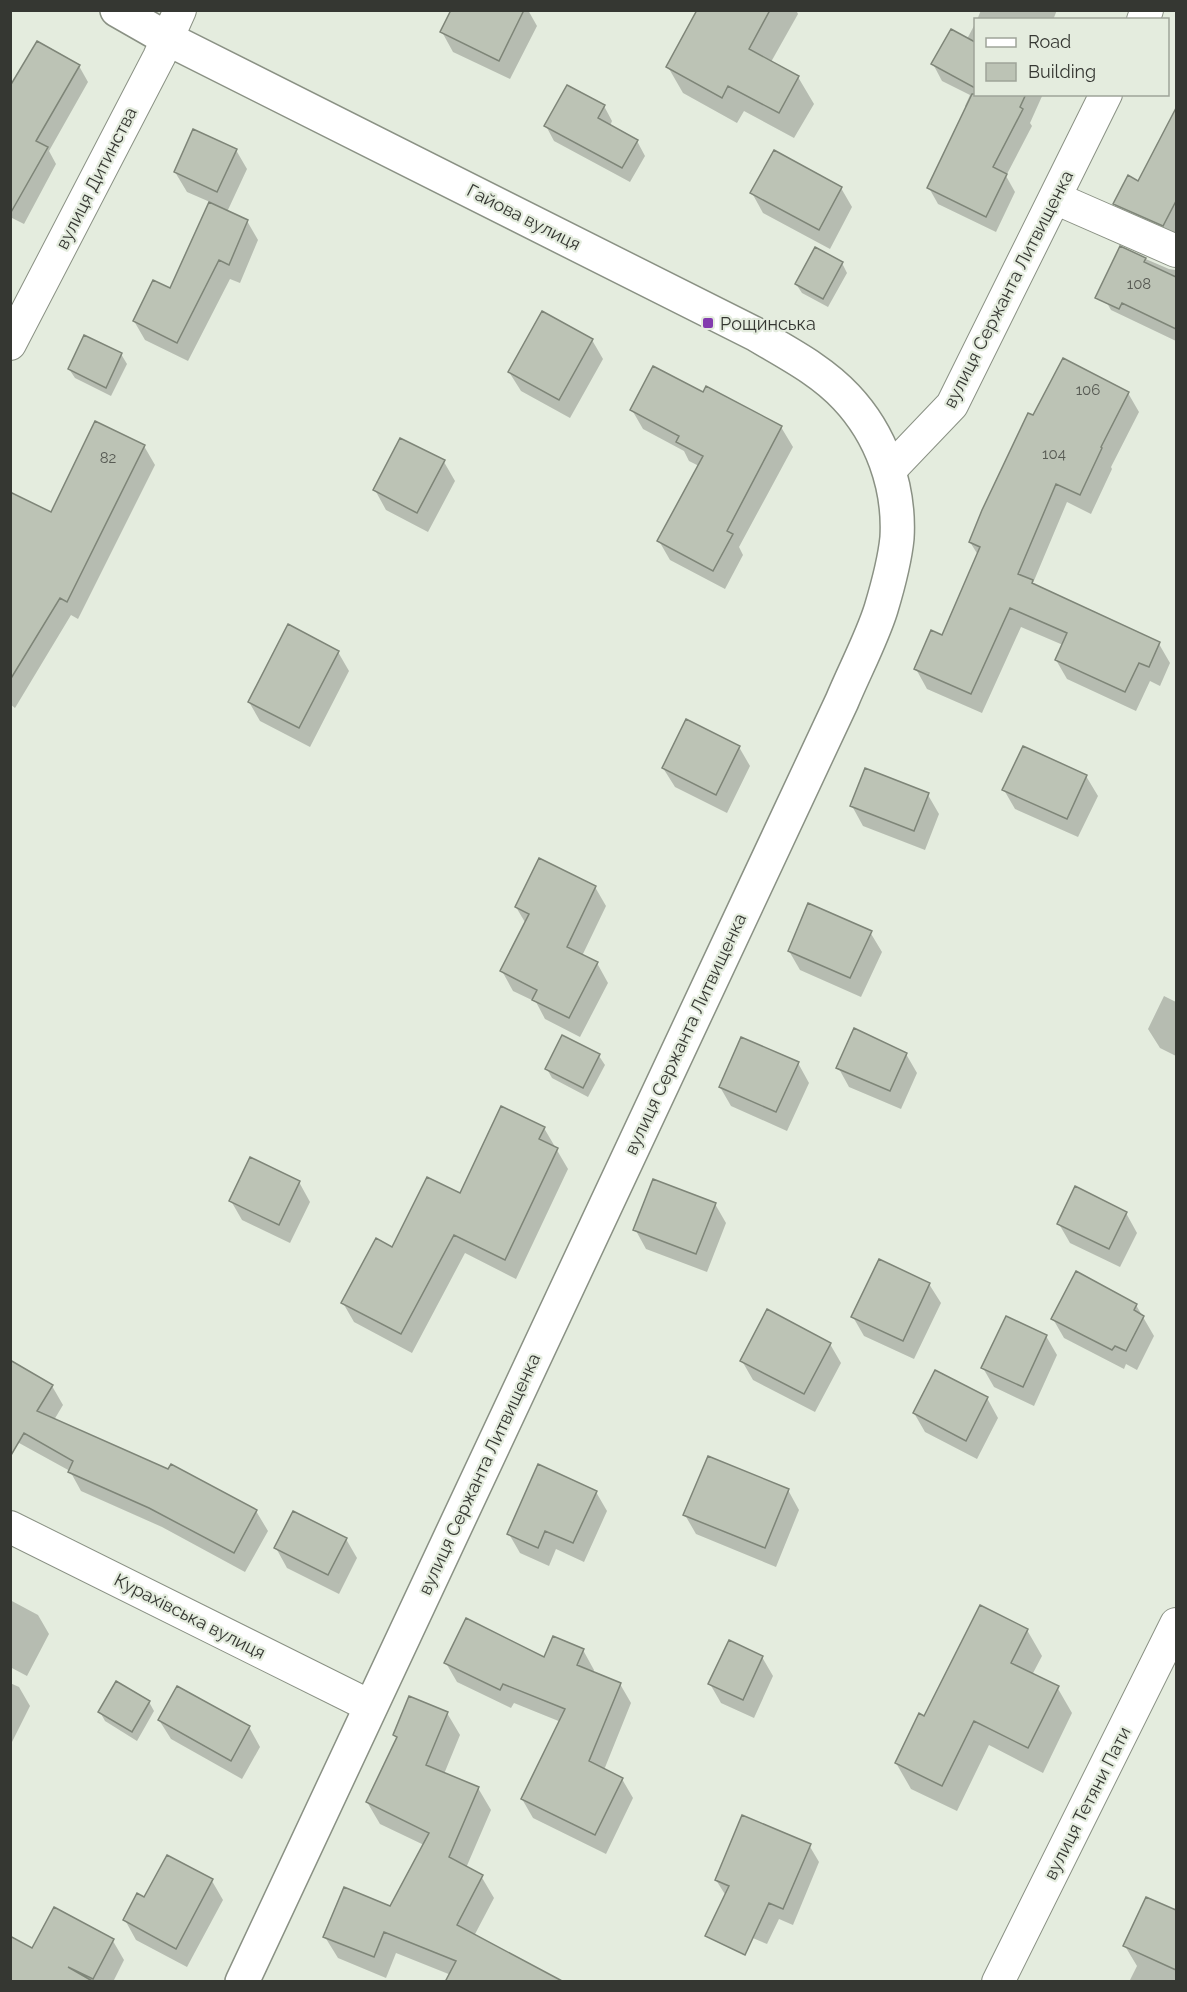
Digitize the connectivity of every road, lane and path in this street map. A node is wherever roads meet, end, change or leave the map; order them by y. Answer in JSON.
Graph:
{"nodes":[{"id":1,"x":117,"y":10,"type":"edge"},
{"id":2,"x":173,"y":24,"type":"edge"},
{"id":3,"x":1105,"y":96,"type":"edge"},
{"id":4,"x":1055,"y":198,"type":"junction"},
{"id":5,"x":1176,"y":251,"type":"edge"},
{"id":6,"x":10,"y":344,"type":"edge"},
{"id":7,"x":889,"y":471,"type":"junction"},
{"id":8,"x":10,"y":1527,"type":"edge"},
{"id":9,"x":1176,"y":1624,"type":"edge"},
{"id":10,"x":370,"y":1706,"type":"junction"},
{"id":11,"x":248,"y":1979,"type":"edge"},
{"id":12,"x":998,"y":1982,"type":"edge"}],
"edges":[{"from":1,"to":2,"type":"main road","name":"Гайова вулиця"},
{"from":2,"to":6,"type":"street","name":"вулиця Дитинства"},
{"from":2,"to":7,"type":"main road","name":"Гайова вулиця"},
{"from":3,"to":4,"type":"street","name":"вулиця Сержанта Литвищенка"},
{"from":4,"to":5,"type":"street"},
{"from":4,"to":7,"type":"street","name":"вулиця Сержанта Литвищенка"},
{"from":7,"to":10,"type":"main road","name":"вулиця Сержанта Литвищенка"},
{"from":8,"to":10,"type":"street","name":"Курахівська вулиця"},
{"from":9,"to":12,"type":"street","name":"вулиця Тетяни Пати"},
{"from":10,"to":11,"type":"main road","name":"вулиця Сержанта Литвищенка"}]}
